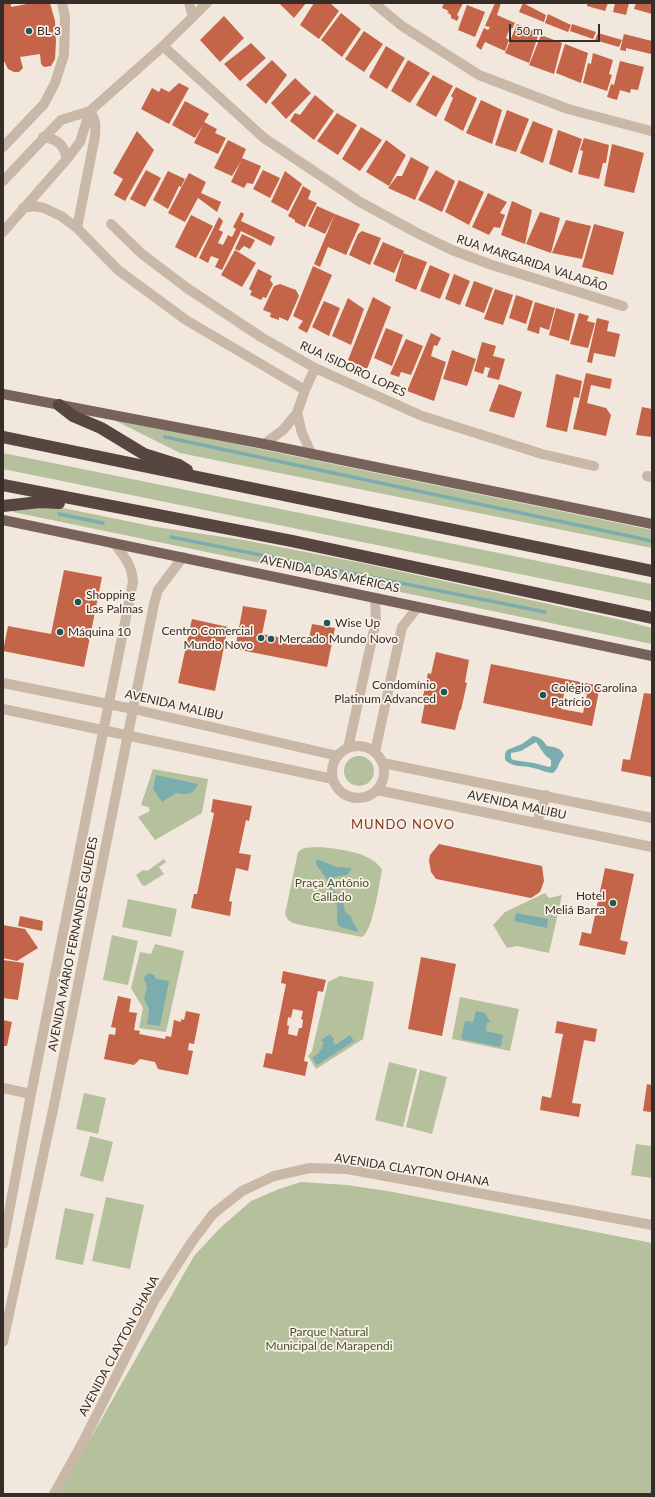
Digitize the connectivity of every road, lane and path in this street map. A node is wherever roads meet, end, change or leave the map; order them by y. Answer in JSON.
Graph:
{"nodes":[{"id":1,"x":62,"y":3,"type":"edge"},
{"id":2,"x":189,"y":3,"type":"edge"},
{"id":3,"x":207,"y":3,"type":"edge"},
{"id":4,"x":374,"y":3,"type":"edge"},
{"id":5,"x":193,"y":17,"type":"junction"},
{"id":6,"x":163,"y":46,"type":"junction"},
{"id":7,"x":90,"y":111,"type":"junction"},
{"id":8,"x":651,"y":131,"type":"edge"},
{"id":9,"x":44,"y":137,"type":"junction"},
{"id":10,"x":3,"y":147,"type":"edge"},
{"id":11,"x":67,"y":159,"type":"junction"},
{"id":12,"x":3,"y":181,"type":"edge"},
{"id":13,"x":23,"y":208,"type":"junction"},
{"id":14,"x":111,"y":224,"type":"dead end"},
{"id":15,"x":77,"y":228,"type":"junction"},
{"id":16,"x":3,"y":232,"type":"edge"},
{"id":17,"x":623,"y":306,"type":"dead end"},
{"id":18,"x":315,"y":368,"type":"junction"},
{"id":19,"x":305,"y":390,"type":"junction"},
{"id":20,"x":5,"y":394,"type":"edge"},
{"id":21,"x":59,"y":404,"type":"junction"},
{"id":22,"x":297,"y":413,"type":"junction"},
{"id":23,"x":3,"y":436,"type":"edge"},
{"id":24,"x":264,"y":444,"type":"junction"},
{"id":25,"x":312,"y":455,"type":"junction"},
{"id":26,"x":594,"y":466,"type":"dead end"},
{"id":27,"x":197,"y":477,"type":"junction"},
{"id":28,"x":3,"y":485,"type":"edge"},
{"id":29,"x":93,"y":502,"type":"junction"},
{"id":30,"x":3,"y":506,"type":"edge"},
{"id":31,"x":3,"y":520,"type":"edge"},
{"id":32,"x":652,"y":524,"type":"edge"},
{"id":33,"x":114,"y":542,"type":"junction"},
{"id":34,"x":183,"y":557,"type":"junction"},
{"id":35,"x":652,"y":571,"type":"edge"},
{"id":36,"x":375,"y":598,"type":"junction"},
{"id":37,"x":418,"y":607,"type":"junction"},
{"id":38,"x":652,"y":618,"type":"edge"},
{"id":39,"x":652,"y":656,"type":"edge"},
{"id":40,"x":3,"y":683,"type":"edge"},
{"id":41,"x":109,"y":704,"type":"junction"},
{"id":42,"x":3,"y":709,"type":"edge"},
{"id":43,"x":133,"y":709,"type":"junction"},
{"id":44,"x":104,"y":731,"type":"junction"},
{"id":45,"x":127,"y":736,"type":"junction"},
{"id":46,"x":348,"y":748,"type":"junction"},
{"id":47,"x":375,"y":752,"type":"junction"},
{"id":48,"x":338,"y":756,"type":"junction"},
{"id":49,"x":383,"y":763,"type":"junction"},
{"id":50,"x":333,"y":779,"type":"junction"},
{"id":51,"x":377,"y":790,"type":"junction"},
{"id":52,"x":546,"y":795,"type":"junction"},
{"id":53,"x":652,"y":818,"type":"edge"},
{"id":54,"x":537,"y":822,"type":"junction"},
{"id":55,"x":652,"y":847,"type":"edge"},
{"id":56,"x":3,"y":1088,"type":"edge"},
{"id":57,"x":31,"y":1094,"type":"junction"},
{"id":58,"x":652,"y":1225,"type":"edge"},
{"id":59,"x":3,"y":1244,"type":"edge"},
{"id":60,"x":3,"y":1342,"type":"edge"},
{"id":61,"x":54,"y":1494,"type":"edge"}],
"edges":[{"from":1,"to":10,"type":"street"},
{"from":2,"to":5,"type":"street"},
{"from":3,"to":5,"type":"street"},
{"from":4,"to":8,"type":"street"},
{"from":5,"to":6,"type":"street"},
{"from":6,"to":7,"type":"street"},
{"from":6,"to":17,"type":"street","name":"RUA MARGARIDA VALADÃO"},
{"from":7,"to":9,"type":"street"},
{"from":7,"to":11,"type":"street"},
{"from":7,"to":15,"type":"street"},
{"from":9,"to":11,"type":"street"},
{"from":9,"to":12,"type":"street"},
{"from":11,"to":13,"type":"street"},
{"from":13,"to":15,"type":"street"},
{"from":13,"to":16,"type":"street"},
{"from":14,"to":18,"type":"street","name":"RUA ISIDORO LOPES"},
{"from":15,"to":19,"type":"street"},
{"from":18,"to":19,"type":"street"},
{"from":18,"to":26,"type":"street","name":"RUA ISIDORO LOPES"},
{"from":19,"to":22,"type":"street"},
{"from":20,"to":21,"type":"main road"},
{"from":21,"to":24,"type":"main road"},
{"from":21,"to":27,"type":"highway"},
{"from":22,"to":24,"type":"street"},
{"from":22,"to":25,"type":"street"},
{"from":23,"to":27,"type":"highway"},
{"from":24,"to":25,"type":"main road"},
{"from":25,"to":32,"type":"main road"},
{"from":27,"to":35,"type":"highway"},
{"from":28,"to":29,"type":"highway","name":"AVENIDA DAS AMÉRICAS"},
{"from":29,"to":30,"type":"highway"},
{"from":29,"to":38,"type":"highway","name":"AVENIDA DAS AMÉRICAS"},
{"from":31,"to":33,"type":"main road","name":"AVENIDA DAS AMÉRICAS"},
{"from":33,"to":34,"type":"main road","name":"AVENIDA DAS AMÉRICAS"},
{"from":33,"to":41,"type":"street","name":"AVENIDA MÁRIO FERNANDES GUEDES"},
{"from":34,"to":36,"type":"main road","name":"AVENIDA DAS AMÉRICAS"},
{"from":34,"to":43,"type":"street","name":"AVENIDA MÁRIO FERNANDES GUEDES"},
{"from":36,"to":37,"type":"main road","name":"AVENIDA DAS AMÉRICAS"},
{"from":36,"to":46,"type":"street"},
{"from":37,"to":39,"type":"main road","name":"AVENIDA DAS AMÉRICAS"},
{"from":37,"to":47,"type":"street"},
{"from":40,"to":41,"type":"street","name":"AVENIDA MALIBU"},
{"from":41,"to":43,"type":"street","name":"AVENIDA MALIBU"},
{"from":41,"to":44,"type":"street","name":"AVENIDA MÁRIO FERNANDES GUEDES"},
{"from":42,"to":44,"type":"street"},
{"from":43,"to":45,"type":"street","name":"AVENIDA MÁRIO FERNANDES GUEDES"},
{"from":43,"to":48,"type":"street","name":"AVENIDA MALIBU"},
{"from":44,"to":45,"type":"street"},
{"from":44,"to":57,"type":"street","name":"AVENIDA MÁRIO FERNANDES GUEDES"},
{"from":45,"to":50,"type":"street"},
{"from":45,"to":60,"type":"street","name":"AVENIDA MÁRIO FERNANDES GUEDES"},
{"from":46,"to":47,"type":"street"},
{"from":46,"to":48,"type":"street"},
{"from":47,"to":49,"type":"street"},
{"from":48,"to":50,"type":"street"},
{"from":49,"to":51,"type":"street"},
{"from":49,"to":52,"type":"street","name":"AVENIDA MALIBU"},
{"from":50,"to":51,"type":"street"},
{"from":51,"to":54,"type":"street","name":"AVENIDA MALIBU"},
{"from":52,"to":53,"type":"street","name":"AVENIDA MALIBU"},
{"from":52,"to":54,"type":"street"},
{"from":54,"to":55,"type":"street","name":"AVENIDA MALIBU"},
{"from":56,"to":57,"type":"street"},
{"from":57,"to":59,"type":"street","name":"AVENIDA MÁRIO FERNANDES GUEDES"},
{"from":58,"to":61,"type":"street","name":"AVENIDA CLAYTON OHANA"}]}
